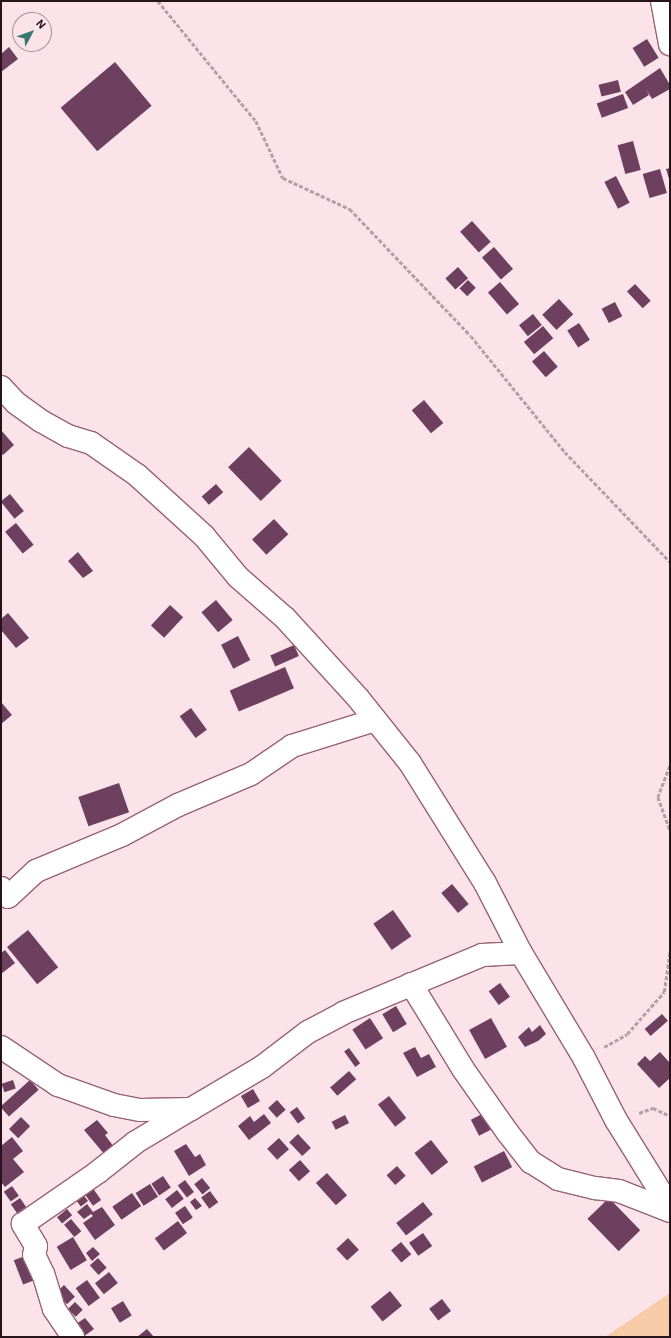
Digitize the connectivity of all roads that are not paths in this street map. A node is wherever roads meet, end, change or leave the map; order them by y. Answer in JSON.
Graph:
{"nodes":[{"id":1,"x":662,"y":1,"type":"edge"},
{"id":2,"x":670,"y":44,"type":"edge"},
{"id":3,"x":1,"y":387,"type":"edge"},
{"id":4,"x":375,"y":720,"type":"junction"},
{"id":5,"x":1,"y":888,"type":"edge"},
{"id":6,"x":521,"y":953,"type":"junction"},
{"id":7,"x":411,"y":984,"type":"junction"},
{"id":8,"x":1,"y":1047,"type":"edge"},
{"id":9,"x":191,"y":1109,"type":"junction"},
{"id":10,"x":670,"y":1207,"type":"edge"},
{"id":11,"x":670,"y":1211,"type":"edge"},
{"id":12,"x":73,"y":1337,"type":"edge"}],
"edges":[{"from":1,"to":2,"type":"street"},
{"from":3,"to":4,"type":"street"},
{"from":4,"to":5,"type":"street"},
{"from":4,"to":6,"type":"street"},
{"from":6,"to":7,"type":"street"},
{"from":6,"to":10,"type":"street"},
{"from":7,"to":9,"type":"street"},
{"from":7,"to":11,"type":"street"},
{"from":8,"to":9,"type":"street"},
{"from":9,"to":12,"type":"street"}]}
